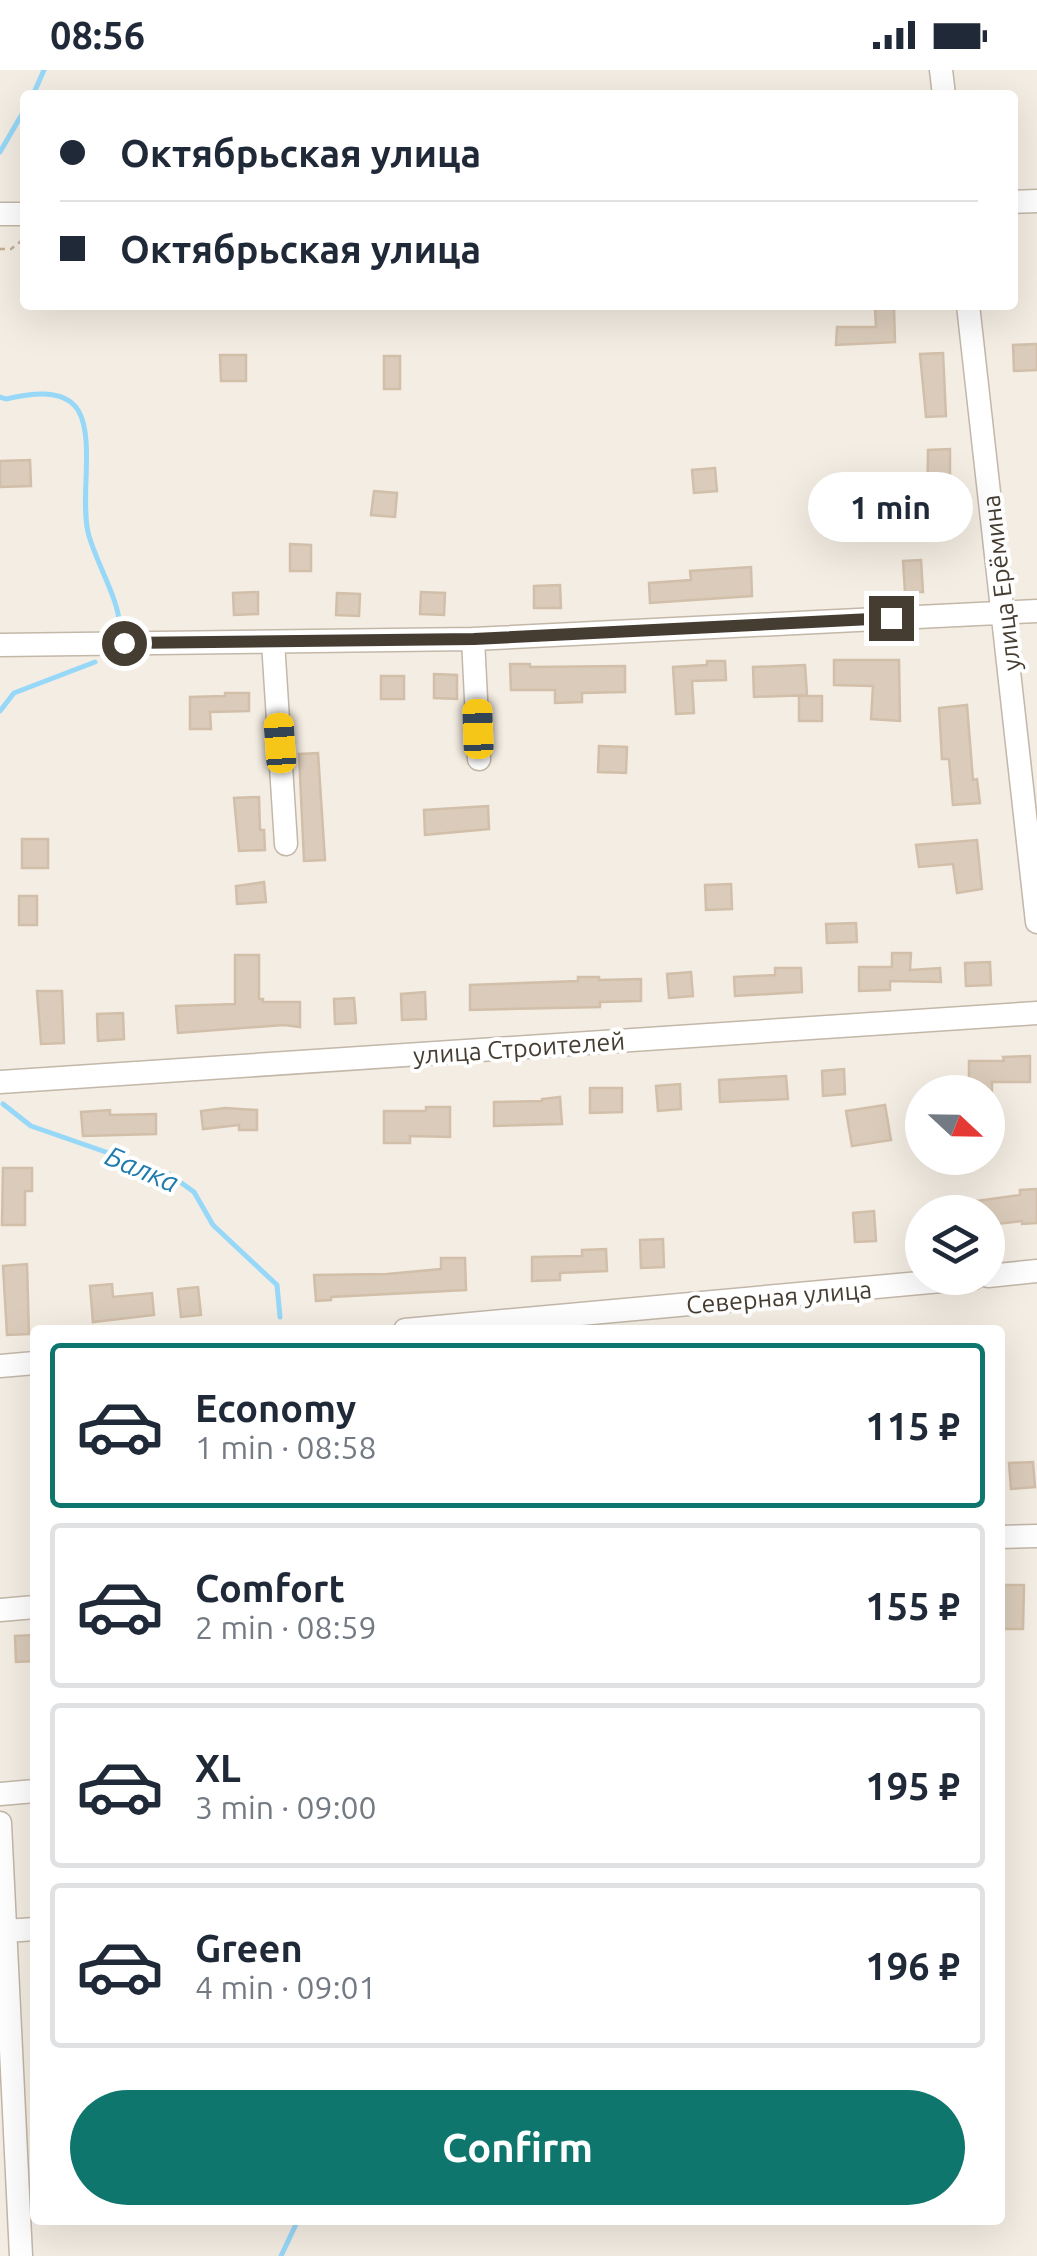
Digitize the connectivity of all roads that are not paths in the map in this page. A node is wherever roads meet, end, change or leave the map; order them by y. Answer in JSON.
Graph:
{"nodes":[{"id":1,"x":969,"y":310,"type":"edge"},
{"id":2,"x":1037,"y":611,"type":"edge"},
{"id":3,"x":1004,"y":612,"type":"junction"},
{"id":4,"x":474,"y":639,"type":"junction"},
{"id":5,"x":274,"y":642,"type":"junction"},
{"id":6,"x":0,"y":645,"type":"edge"},
{"id":7,"x":479,"y":759,"type":"dead end"},
{"id":8,"x":286,"y":844,"type":"dead end"},
{"id":9,"x":1037,"y":922,"type":"edge"},
{"id":10,"x":1037,"y":1014,"type":"edge"},
{"id":11,"x":0,"y":1082,"type":"edge"},
{"id":12,"x":1037,"y":1271,"type":"edge"},
{"id":13,"x":1005,"y":1274,"type":"edge"},
{"id":14,"x":905,"y":1284,"type":"edge"},
{"id":15,"x":460,"y":1325,"type":"edge"},
{"id":16,"x":30,"y":1363,"type":"edge"},
{"id":17,"x":0,"y":1366,"type":"edge"},
{"id":18,"x":1037,"y":1536,"type":"edge"},
{"id":19,"x":1005,"y":1537,"type":"edge"},
{"id":20,"x":30,"y":1607,"type":"edge"},
{"id":21,"x":0,"y":1610,"type":"edge"},
{"id":22,"x":30,"y":1791,"type":"edge"},
{"id":23,"x":0,"y":1794,"type":"edge"},
{"id":24,"x":0,"y":1822,"type":"edge"},
{"id":25,"x":30,"y":1929,"type":"edge"},
{"id":26,"x":6,"y":1931,"type":"junction"},
{"id":27,"x":21,"y":2256,"type":"edge"}],
"edges":[{"from":1,"to":3,"type":"street","name":"улица Ерёмина"},
{"from":2,"to":3,"type":"street"},
{"from":3,"to":4,"type":"street"},
{"from":3,"to":9,"type":"street","name":"улица Ерёмина"},
{"from":4,"to":5,"type":"street"},
{"from":4,"to":7,"type":"street"},
{"from":5,"to":6,"type":"street"},
{"from":5,"to":8,"type":"street"},
{"from":10,"to":11,"type":"street","name":"улица Строителей"},
{"from":12,"to":13,"type":"street"},
{"from":14,"to":15,"type":"street","name":"Северная улица"},
{"from":16,"to":17,"type":"street"},
{"from":18,"to":19,"type":"street"},
{"from":20,"to":21,"type":"street"},
{"from":22,"to":23,"type":"street"},
{"from":24,"to":26,"type":"street"},
{"from":25,"to":26,"type":"street"},
{"from":26,"to":27,"type":"street"}]}
